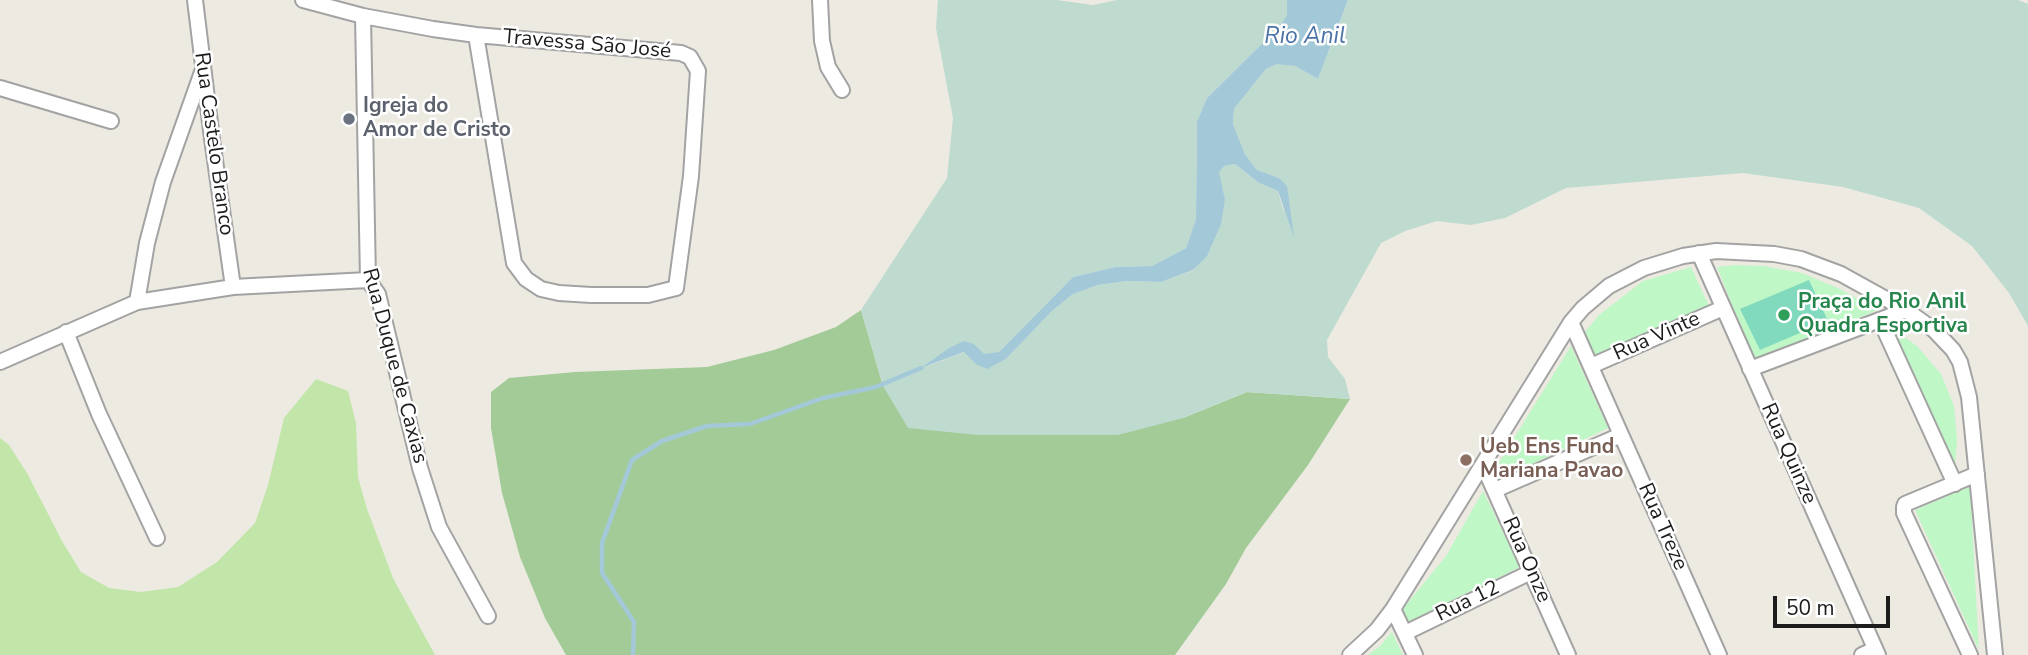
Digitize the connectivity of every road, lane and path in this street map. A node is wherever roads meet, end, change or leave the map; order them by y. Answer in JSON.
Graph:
{"nodes":[{"id":1,"x":195,"y":0,"type":"edge"},
{"id":2,"x":303,"y":0,"type":"edge"},
{"id":3,"x":820,"y":0,"type":"edge"},
{"id":4,"x":363,"y":16,"type":"junction"},
{"id":5,"x":476,"y":35,"type":"junction"},
{"id":6,"x":202,"y":69,"type":"junction"},
{"id":7,"x":0,"y":88,"type":"edge"},
{"id":8,"x":842,"y":90,"type":"dead end"},
{"id":9,"x":111,"y":121,"type":"dead end"},
{"id":10,"x":1699,"y":253,"type":"junction"},
{"id":11,"x":368,"y":280,"type":"junction"},
{"id":12,"x":233,"y":287,"type":"junction"},
{"id":13,"x":137,"y":302,"type":"junction"},
{"id":14,"x":1723,"y":308,"type":"junction"},
{"id":15,"x":1906,"y":310,"type":"junction"},
{"id":16,"x":1880,"y":320,"type":"junction"},
{"id":17,"x":1571,"y":322,"type":"junction"},
{"id":18,"x":66,"y":332,"type":"junction"},
{"id":19,"x":0,"y":362,"type":"edge"},
{"id":20,"x":1591,"y":366,"type":"junction"},
{"id":21,"x":1750,"y":369,"type":"junction"},
{"id":22,"x":1621,"y":435,"type":"junction"},
{"id":23,"x":1483,"y":465,"type":"junction"},
{"id":24,"x":1978,"y":474,"type":"junction"},
{"id":25,"x":1955,"y":484,"type":"junction"},
{"id":26,"x":1494,"y":490,"type":"junction"},
{"id":27,"x":157,"y":538,"type":"dead end"},
{"id":28,"x":1531,"y":572,"type":"junction"},
{"id":29,"x":1393,"y":609,"type":"junction"},
{"id":30,"x":488,"y":616,"type":"dead end"},
{"id":31,"x":1405,"y":633,"type":"junction"},
{"id":32,"x":1872,"y":653,"type":"edge"},
{"id":33,"x":1350,"y":655,"type":"edge"},
{"id":34,"x":1415,"y":655,"type":"edge"},
{"id":35,"x":1568,"y":655,"type":"edge"},
{"id":36,"x":1719,"y":655,"type":"edge"},
{"id":37,"x":1970,"y":655,"type":"edge"},
{"id":38,"x":1995,"y":655,"type":"edge"}],
"edges":[{"from":1,"to":6,"type":"street","name":"Rua Castelo Branco"},
{"from":2,"to":4,"type":"street","name":"Travessa São José"},
{"from":3,"to":8,"type":"street"},
{"from":4,"to":5,"type":"street","name":"Travessa São José"},
{"from":4,"to":11,"type":"street","name":"Rua Duque de Caxias"},
{"from":5,"to":5,"type":"street","name":"Travessa São José"},
{"from":6,"to":12,"type":"street","name":"Rua Castelo Branco"},
{"from":6,"to":13,"type":"street"},
{"from":7,"to":9,"type":"street"},
{"from":10,"to":14,"type":"street","name":"Rua Quinze"},
{"from":10,"to":15,"type":"street"},
{"from":10,"to":17,"type":"street"},
{"from":11,"to":12,"type":"street"},
{"from":11,"to":30,"type":"street","name":"Rua Duque de Caxias"},
{"from":12,"to":13,"type":"street"},
{"from":13,"to":18,"type":"street"},
{"from":14,"to":20,"type":"street","name":"Rua Vinte"},
{"from":14,"to":21,"type":"street","name":"Rua Quinze"},
{"from":15,"to":16,"type":"street"},
{"from":15,"to":24,"type":"street"},
{"from":16,"to":21,"type":"street"},
{"from":16,"to":25,"type":"street"},
{"from":17,"to":20,"type":"street","name":"Rua Treze"},
{"from":17,"to":23,"type":"street"},
{"from":18,"to":19,"type":"street"},
{"from":18,"to":27,"type":"street"},
{"from":20,"to":22,"type":"street","name":"Rua Treze"},
{"from":21,"to":32,"type":"street","name":"Rua Quinze"},
{"from":22,"to":26,"type":"street"},
{"from":22,"to":36,"type":"street","name":"Rua Treze"},
{"from":23,"to":26,"type":"street","name":"Rua Onze"},
{"from":23,"to":29,"type":"street"},
{"from":24,"to":25,"type":"street"},
{"from":24,"to":38,"type":"street"},
{"from":25,"to":37,"type":"street"},
{"from":26,"to":28,"type":"street","name":"Rua Onze"},
{"from":28,"to":31,"type":"street","name":"Rua 12"},
{"from":28,"to":35,"type":"street","name":"Rua Onze"},
{"from":29,"to":31,"type":"street"},
{"from":29,"to":33,"type":"street"},
{"from":31,"to":34,"type":"street"}]}
